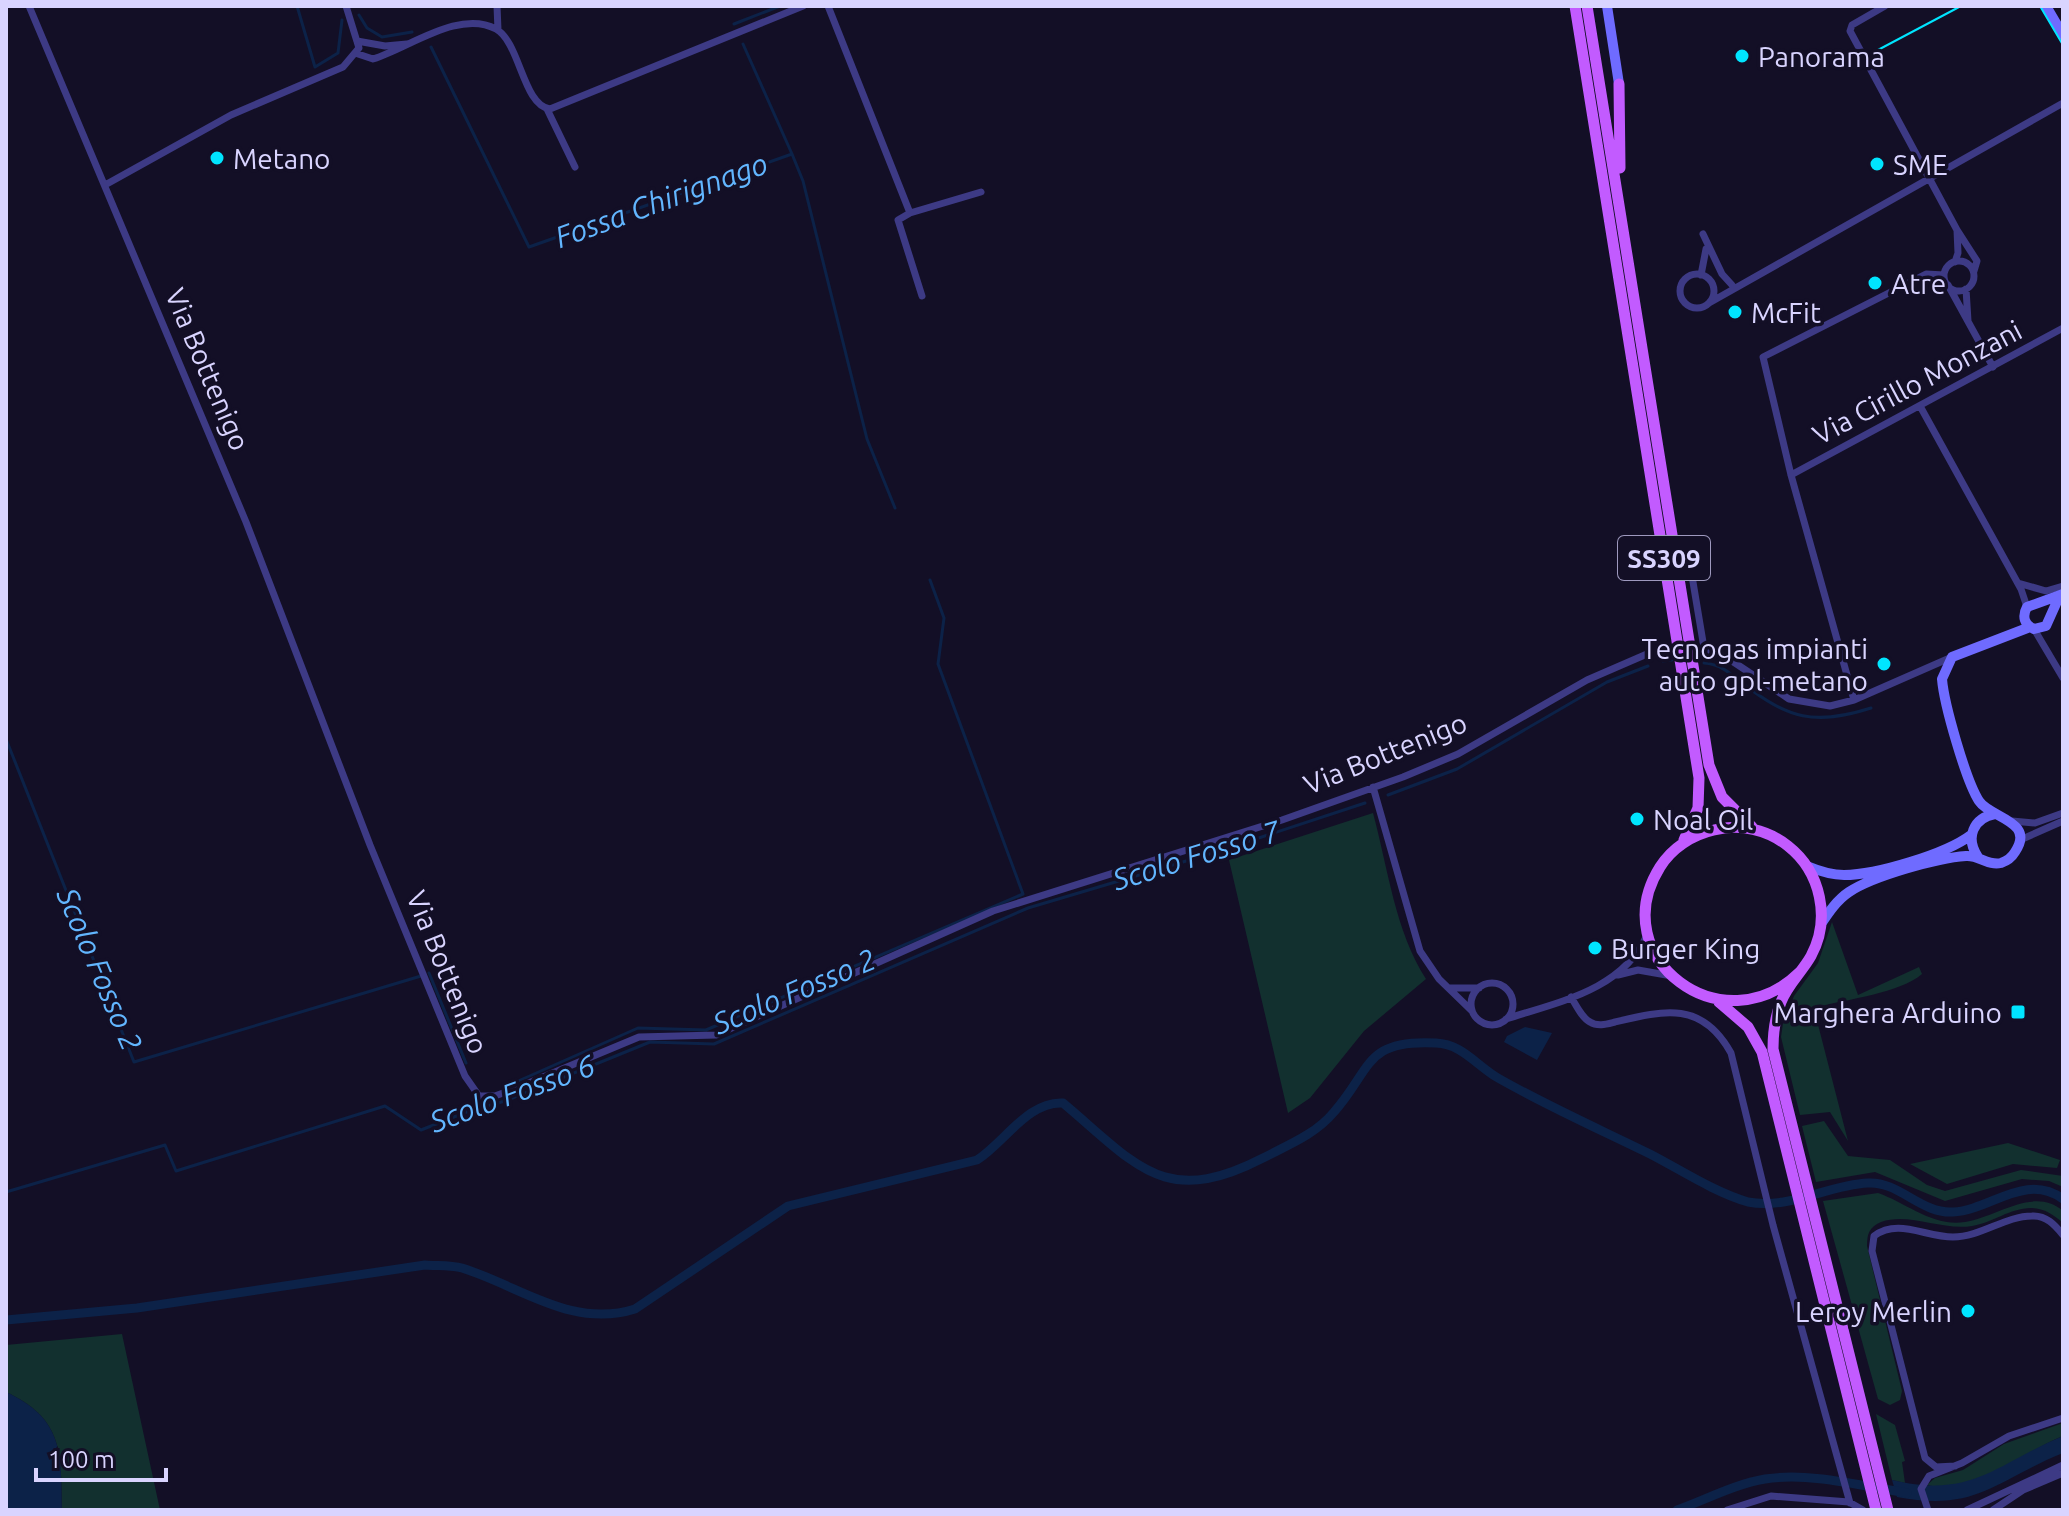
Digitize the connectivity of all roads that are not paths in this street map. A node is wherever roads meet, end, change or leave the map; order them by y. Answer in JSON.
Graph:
{"nodes":[{"id":1,"x":29,"y":6,"type":"edge"},
{"id":2,"x":346,"y":6,"type":"edge"},
{"id":3,"x":497,"y":6,"type":"edge"},
{"id":4,"x":803,"y":6,"type":"edge"},
{"id":5,"x":828,"y":6,"type":"edge"},
{"id":6,"x":1575,"y":6,"type":"edge"},
{"id":7,"x":1587,"y":6,"type":"edge"},
{"id":8,"x":1607,"y":6,"type":"edge"},
{"id":9,"x":1885,"y":6,"type":"edge"},
{"id":10,"x":2046,"y":6,"type":"edge"},
{"id":11,"x":498,"y":30,"type":"junction"},
{"id":12,"x":2063,"y":35,"type":"edge"},
{"id":13,"x":357,"y":41,"type":"junction"},
{"id":14,"x":417,"y":42,"type":"junction"},
{"id":15,"x":358,"y":54,"type":"junction"},
{"id":16,"x":1619,"y":84,"type":"joint"},
{"id":17,"x":2063,"y":103,"type":"edge"},
{"id":18,"x":547,"y":109,"type":"junction"},
{"id":19,"x":575,"y":167,"type":"dead end"},
{"id":20,"x":1929,"y":178,"type":"junction"},
{"id":21,"x":105,"y":185,"type":"junction"},
{"id":22,"x":981,"y":192,"type":"dead end"},
{"id":23,"x":1619,"y":196,"type":"junction"},
{"id":24,"x":910,"y":213,"type":"junction"},
{"id":25,"x":1957,"y":230,"type":"junction"},
{"id":26,"x":1716,"y":262,"type":"junction"},
{"id":27,"x":1955,"y":262,"type":"junction"},
{"id":28,"x":1974,"y":271,"type":"junction"},
{"id":29,"x":1701,"y":275,"type":"junction"},
{"id":30,"x":1944,"y":275,"type":"junction"},
{"id":31,"x":1710,"y":281,"type":"junction"},
{"id":32,"x":1744,"y":283,"type":"junction"},
{"id":33,"x":1732,"y":285,"type":"junction"},
{"id":34,"x":1948,"y":285,"type":"junction"},
{"id":35,"x":1966,"y":289,"type":"junction"},
{"id":36,"x":922,"y":296,"type":"dead end"},
{"id":37,"x":1709,"y":303,"type":"junction"},
{"id":38,"x":1969,"y":323,"type":"junction"},
{"id":39,"x":2061,"y":329,"type":"edge"},
{"id":40,"x":2063,"y":339,"type":"edge"},
{"id":41,"x":1993,"y":367,"type":"junction"},
{"id":42,"x":1920,"y":406,"type":"junction"},
{"id":43,"x":1791,"y":475,"type":"junction"},
{"id":44,"x":1689,"y":558,"type":"dead end"},
{"id":45,"x":2020,"y":586,"type":"junction"},
{"id":46,"x":2062,"y":592,"type":"edge"},
{"id":47,"x":2032,"y":607,"type":"junction"},
{"id":48,"x":2050,"y":612,"type":"junction"},
{"id":49,"x":2046,"y":626,"type":"junction"},
{"id":50,"x":2032,"y":628,"type":"junction"},
{"id":51,"x":2011,"y":632,"type":"junction"},
{"id":52,"x":2045,"y":648,"type":"junction"},
{"id":53,"x":1647,"y":654,"type":"dead end"},
{"id":54,"x":1952,"y":657,"type":"junction"},
{"id":55,"x":2063,"y":678,"type":"edge"},
{"id":56,"x":1854,"y":700,"type":"junction"},
{"id":57,"x":1373,"y":787,"type":"junction"},
{"id":58,"x":2063,"y":813,"type":"edge"},
{"id":59,"x":1996,"y":814,"type":"junction"},
{"id":60,"x":2012,"y":821,"type":"junction"},
{"id":61,"x":2063,"y":821,"type":"edge"},
{"id":62,"x":1755,"y":830,"type":"junction"},
{"id":63,"x":1971,"y":835,"type":"junction"},
{"id":64,"x":2020,"y":840,"type":"junction"},
{"id":65,"x":1681,"y":845,"type":"junction"},
{"id":66,"x":1978,"y":857,"type":"junction"},
{"id":67,"x":1807,"y":866,"type":"junction"},
{"id":68,"x":1821,"y":924,"type":"junction"},
{"id":69,"x":1648,"y":933,"type":"junction"},
{"id":70,"x":1800,"y":972,"type":"junction"},
{"id":71,"x":1616,"y":975,"type":"junction"},
{"id":72,"x":1672,"y":976,"type":"junction"},
{"id":73,"x":1447,"y":987,"type":"junction"},
{"id":74,"x":1479,"y":988,"type":"junction"},
{"id":75,"x":1571,"y":997,"type":"junction"},
{"id":76,"x":1716,"y":1000,"type":"junction"},
{"id":77,"x":1512,"y":1001,"type":"junction"},
{"id":78,"x":1472,"y":1011,"type":"junction"},
{"id":79,"x":1532,"y":1012,"type":"junction"},
{"id":80,"x":1506,"y":1019,"type":"junction"},
{"id":81,"x":1798,"y":1180,"type":"junction"},
{"id":82,"x":2063,"y":1235,"type":"edge"},
{"id":83,"x":2063,"y":1418,"type":"edge"},
{"id":84,"x":2063,"y":1465,"type":"edge"},
{"id":85,"x":1955,"y":1466,"type":"junction"},
{"id":86,"x":2063,"y":1473,"type":"edge"},
{"id":87,"x":1850,"y":1500,"type":"junction"},
{"id":88,"x":1878,"y":1509,"type":"edge"},
{"id":89,"x":1727,"y":1510,"type":"edge"},
{"id":90,"x":1928,"y":1510,"type":"edge"},
{"id":91,"x":1967,"y":1510,"type":"edge"},
{"id":92,"x":1993,"y":1510,"type":"edge"}],
"edges":[{"from":1,"to":21,"type":"street","name":"Via Bottenigo"},
{"from":2,"to":13,"type":"street"},
{"from":3,"to":11,"type":"street"},
{"from":4,"to":18,"type":"street"},
{"from":5,"to":24,"type":"street"},
{"from":6,"to":65,"type":"main road","number":"SS309"},
{"from":7,"to":23,"type":"main road","number":"SS309"},
{"from":8,"to":16,"type":"street"},
{"from":9,"to":20,"type":"street"},
{"from":10,"to":12,"type":"street"},
{"from":11,"to":14,"type":"street"},
{"from":11,"to":18,"type":"street"},
{"from":13,"to":14,"type":"street"},
{"from":13,"to":15,"type":"street"},
{"from":14,"to":15,"type":"street"},
{"from":15,"to":21,"type":"street"},
{"from":16,"to":23,"type":"main road"},
{"from":17,"to":20,"type":"street"},
{"from":18,"to":19,"type":"street"},
{"from":20,"to":25,"type":"street"},
{"from":20,"to":32,"type":"street"},
{"from":21,"to":57,"type":"street","name":"Via Bottenigo"},
{"from":22,"to":24,"type":"street"},
{"from":23,"to":62,"type":"main road","number":"SS309"},
{"from":24,"to":36,"type":"street"},
{"from":25,"to":27,"type":"street"},
{"from":25,"to":28,"type":"street"},
{"from":26,"to":29,"type":"street"},
{"from":26,"to":31,"type":"street"},
{"from":26,"to":33,"type":"street"},
{"from":27,"to":28,"type":"street"},
{"from":27,"to":30,"type":"street"},
{"from":28,"to":35,"type":"street"},
{"from":29,"to":31,"type":"street"},
{"from":29,"to":37,"type":"street"},
{"from":30,"to":34,"type":"street"},
{"from":30,"to":43,"type":"street"},
{"from":31,"to":33,"type":"street"},
{"from":31,"to":37,"type":"street"},
{"from":32,"to":33,"type":"street"},
{"from":32,"to":37,"type":"street"},
{"from":34,"to":35,"type":"street"},
{"from":34,"to":38,"type":"street"},
{"from":35,"to":38,"type":"street"},
{"from":38,"to":41,"type":"street"},
{"from":39,"to":40,"type":"street"},
{"from":39,"to":41,"type":"street","name":"Via Cirillo Monzani"},
{"from":41,"to":42,"type":"street","name":"Via Cirillo Monzani"},
{"from":42,"to":43,"type":"street","name":"Via Cirillo Monzani"},
{"from":42,"to":45,"type":"street"},
{"from":43,"to":56,"type":"street"},
{"from":44,"to":56,"type":"street"},
{"from":45,"to":46,"type":"street"},
{"from":45,"to":47,"type":"street"},
{"from":46,"to":47,"type":"street"},
{"from":46,"to":48,"type":"street"},
{"from":47,"to":48,"type":"street"},
{"from":47,"to":50,"type":"street"},
{"from":47,"to":51,"type":"street"},
{"from":48,"to":49,"type":"street"},
{"from":49,"to":50,"type":"street"},
{"from":49,"to":52,"type":"street"},
{"from":50,"to":51,"type":"street"},
{"from":50,"to":52,"type":"street"},
{"from":51,"to":54,"type":"street"},
{"from":52,"to":55,"type":"street"},
{"from":53,"to":57,"type":"street","name":"Via Bottenigo"},
{"from":54,"to":56,"type":"street"},
{"from":54,"to":59,"type":"street"},
{"from":57,"to":73,"type":"street"},
{"from":58,"to":60,"type":"street"},
{"from":59,"to":60,"type":"street"},
{"from":59,"to":63,"type":"street"},
{"from":60,"to":64,"type":"street"},
{"from":61,"to":64,"type":"street"},
{"from":62,"to":65,"type":"main road","number":"SS309"},
{"from":62,"to":67,"type":"main road","number":"SS309"},
{"from":63,"to":66,"type":"street"},
{"from":63,"to":67,"type":"street"},
{"from":64,"to":66,"type":"street"},
{"from":65,"to":69,"type":"main road","number":"SS309"},
{"from":66,"to":68,"type":"street"},
{"from":67,"to":68,"type":"main road","number":"SS309"},
{"from":68,"to":70,"type":"main road","number":"SS309"},
{"from":69,"to":71,"type":"street"},
{"from":69,"to":72,"type":"main road","number":"SS309"},
{"from":70,"to":76,"type":"main road","number":"SS309"},
{"from":70,"to":81,"type":"main road","number":"SS309"},
{"from":71,"to":72,"type":"street"},
{"from":71,"to":75,"type":"street"},
{"from":72,"to":76,"type":"main road","number":"SS309"},
{"from":73,"to":74,"type":"street"},
{"from":73,"to":78,"type":"street"},
{"from":74,"to":77,"type":"street"},
{"from":74,"to":78,"type":"street"},
{"from":75,"to":79,"type":"street"},
{"from":75,"to":87,"type":"street"},
{"from":76,"to":81,"type":"main road","number":"SS309"},
{"from":77,"to":79,"type":"street"},
{"from":77,"to":80,"type":"street"},
{"from":78,"to":80,"type":"street"},
{"from":79,"to":80,"type":"street"},
{"from":81,"to":88,"type":"main road","number":"SS309"},
{"from":82,"to":85,"type":"street"},
{"from":83,"to":85,"type":"street"},
{"from":84,"to":91,"type":"street"},
{"from":85,"to":90,"type":"street"},
{"from":86,"to":92,"type":"street"},
{"from":87,"to":88,"type":"street"},
{"from":87,"to":89,"type":"street"}]}
